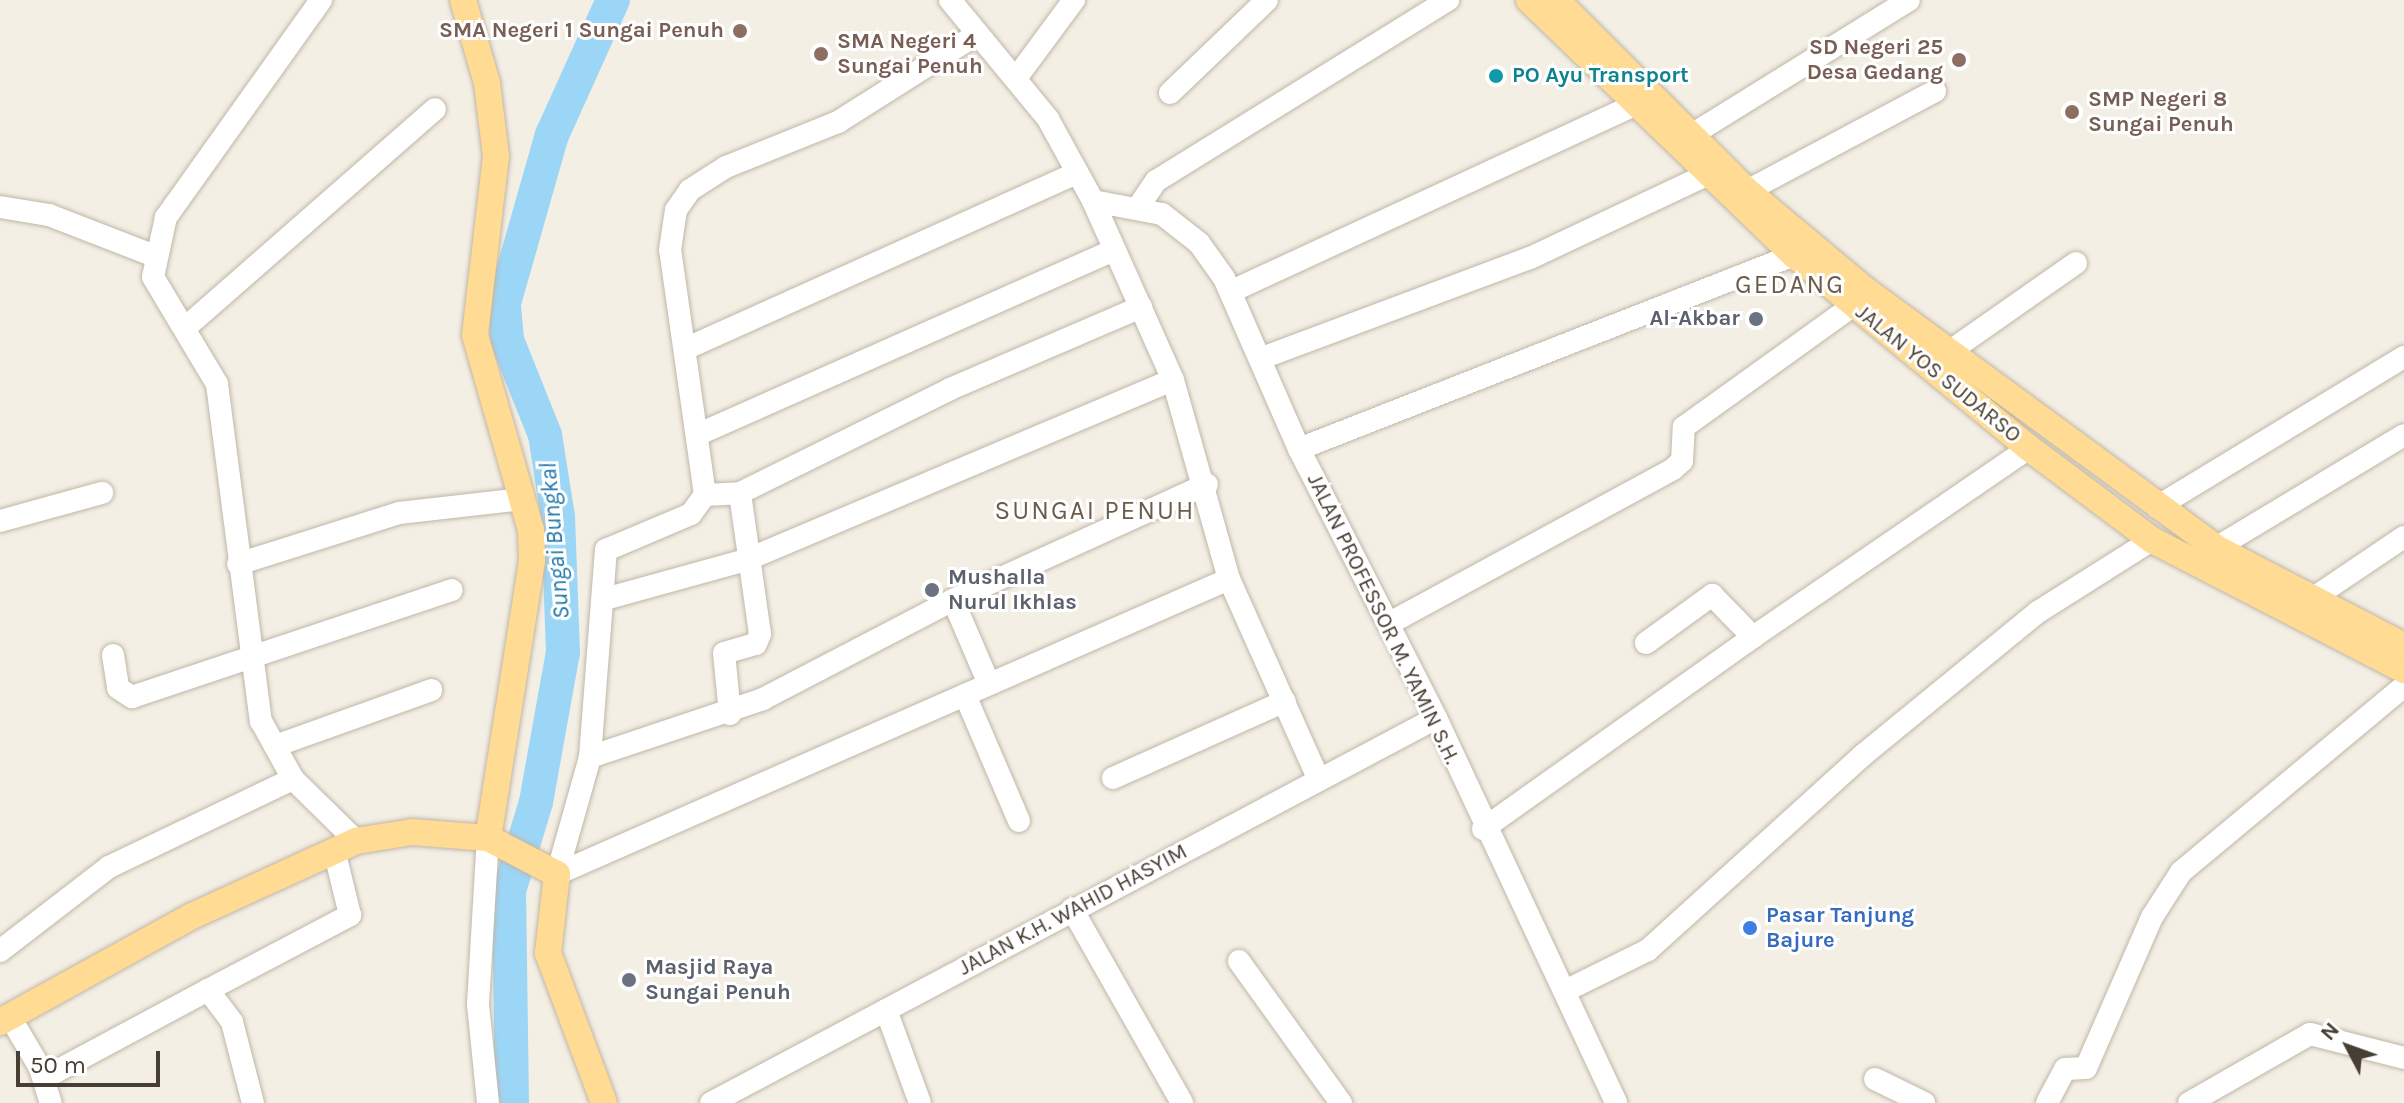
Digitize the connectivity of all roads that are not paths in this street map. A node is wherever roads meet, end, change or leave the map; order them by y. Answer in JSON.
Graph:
{"nodes":[{"id":1,"x":321,"y":0,"type":"edge"},
{"id":2,"x":463,"y":0,"type":"edge"},
{"id":3,"x":950,"y":0,"type":"edge"},
{"id":4,"x":1074,"y":0,"type":"edge"},
{"id":5,"x":1267,"y":0,"type":"edge"},
{"id":6,"x":1448,"y":0,"type":"edge"},
{"id":7,"x":1529,"y":0,"type":"edge"},
{"id":8,"x":1556,"y":0,"type":"edge"},
{"id":9,"x":1909,"y":0,"type":"edge"},
{"id":10,"x":977,"y":34,"type":"junction"},
{"id":11,"x":1017,"y":77,"type":"junction"},
{"id":12,"x":1935,"y":91,"type":"dead end"},
{"id":13,"x":1170,"y":93,"type":"dead end"},
{"id":14,"x":1635,"y":105,"type":"junction"},
{"id":15,"x":435,"y":109,"type":"dead end"},
{"id":16,"x":1693,"y":134,"type":"junction"},
{"id":17,"x":1075,"y":174,"type":"junction"},
{"id":18,"x":1706,"y":175,"type":"junction"},
{"id":19,"x":1747,"y":191,"type":"junction"},
{"id":20,"x":1093,"y":201,"type":"junction"},
{"id":21,"x":1139,"y":206,"type":"junction"},
{"id":22,"x":0,"y":207,"type":"edge"},
{"id":23,"x":1114,"y":250,"type":"junction"},
{"id":24,"x":152,"y":255,"type":"junction"},
{"id":25,"x":1810,"y":260,"type":"junction"},
{"id":26,"x":2076,"y":263,"type":"dead end"},
{"id":27,"x":1232,"y":291,"type":"junction"},
{"id":28,"x":1854,"y":305,"type":"junction"},
{"id":29,"x":1141,"y":307,"type":"junction"},
{"id":30,"x":185,"y":328,"type":"junction"},
{"id":31,"x":685,"y":349,"type":"junction"},
{"id":32,"x":1949,"y":352,"type":"junction"},
{"id":33,"x":2404,"y":357,"type":"edge"},
{"id":34,"x":1262,"y":358,"type":"junction"},
{"id":35,"x":1173,"y":380,"type":"junction"},
{"id":36,"x":699,"y":434,"type":"junction"},
{"id":37,"x":2404,"y":435,"type":"edge"},
{"id":38,"x":2029,"y":448,"type":"junction"},
{"id":39,"x":1299,"y":449,"type":"junction"},
{"id":40,"x":1207,"y":484,"type":"junction"},
{"id":41,"x":102,"y":493,"type":"dead end"},
{"id":42,"x":740,"y":493,"type":"junction"},
{"id":43,"x":705,"y":495,"type":"junction"},
{"id":44,"x":522,"y":499,"type":"junction"},
{"id":45,"x":2157,"y":507,"type":"junction"},
{"id":46,"x":0,"y":521,"type":"edge"},
{"id":47,"x":2404,"y":537,"type":"edge"},
{"id":48,"x":2152,"y":540,"type":"junction"},
{"id":49,"x":2216,"y":548,"type":"junction"},
{"id":50,"x":746,"y":560,"type":"junction"},
{"id":51,"x":238,"y":564,"type":"junction"},
{"id":52,"x":1229,"y":579,"type":"junction"},
{"id":53,"x":452,"y":590,"type":"dead end"},
{"id":54,"x":605,"y":599,"type":"junction"},
{"id":55,"x":2312,"y":599,"type":"junction"},
{"id":56,"x":953,"y":600,"type":"junction"},
{"id":57,"x":1388,"y":624,"type":"junction"},
{"id":58,"x":1753,"y":637,"type":"junction"},
{"id":59,"x":1646,"y":643,"type":"dead end"},
{"id":60,"x":2404,"y":646,"type":"edge"},
{"id":61,"x":113,"y":655,"type":"dead end"},
{"id":62,"x":249,"y":658,"type":"junction"},
{"id":63,"x":2404,"y":670,"type":"edge"},
{"id":64,"x":989,"y":684,"type":"junction"},
{"id":65,"x":2404,"y":686,"type":"edge"},
{"id":66,"x":431,"y":690,"type":"dead end"},
{"id":67,"x":965,"y":695,"type":"junction"},
{"id":68,"x":1285,"y":701,"type":"junction"},
{"id":69,"x":730,"y":714,"type":"junction"},
{"id":70,"x":1436,"y":718,"type":"junction"},
{"id":71,"x":275,"y":746,"type":"junction"},
{"id":72,"x":590,"y":757,"type":"junction"},
{"id":73,"x":1113,"y":778,"type":"dead end"},
{"id":74,"x":293,"y":779,"type":"junction"},
{"id":75,"x":1319,"y":780,"type":"junction"},
{"id":76,"x":1019,"y":821,"type":"dead end"},
{"id":77,"x":1483,"y":829,"type":"junction"},
{"id":78,"x":496,"y":840,"type":"junction"},
{"id":79,"x":345,"y":846,"type":"junction"},
{"id":80,"x":557,"y":874,"type":"junction"},
{"id":81,"x":1072,"y":909,"type":"junction"},
{"id":82,"x":0,"y":951,"type":"edge"},
{"id":83,"x":1239,"y":961,"type":"dead end"},
{"id":84,"x":208,"y":990,"type":"junction"},
{"id":85,"x":1567,"y":990,"type":"junction"},
{"id":86,"x":886,"y":1010,"type":"junction"},
{"id":87,"x":5,"y":1020,"type":"edge"},
{"id":88,"x":2404,"y":1058,"type":"edge"},
{"id":89,"x":40,"y":1068,"type":"junction"},
{"id":90,"x":1875,"y":1079,"type":"dead end"},
{"id":91,"x":51,"y":1103,"type":"edge"},
{"id":92,"x":253,"y":1103,"type":"edge"},
{"id":93,"x":488,"y":1103,"type":"edge"},
{"id":94,"x":604,"y":1103,"type":"edge"},
{"id":95,"x":711,"y":1103,"type":"edge"},
{"id":96,"x":920,"y":1103,"type":"edge"},
{"id":97,"x":1182,"y":1103,"type":"edge"},
{"id":98,"x":1341,"y":1103,"type":"edge"},
{"id":99,"x":1616,"y":1103,"type":"edge"},
{"id":100,"x":1924,"y":1103,"type":"edge"},
{"id":101,"x":2047,"y":1103,"type":"edge"},
{"id":102,"x":2189,"y":1103,"type":"edge"}],
"edges":[{"from":1,"to":24,"type":"street"},
{"from":2,"to":44,"type":"main road"},
{"from":3,"to":10,"type":"street"},
{"from":4,"to":11,"type":"street"},
{"from":5,"to":13,"type":"street"},
{"from":6,"to":21,"type":"street"},
{"from":7,"to":14,"type":"main road","name":"JALAN YOS SUDARSO"},
{"from":8,"to":16,"type":"main road","name":"JALAN YOS SUDARSO"},
{"from":9,"to":16,"type":"street"},
{"from":10,"to":11,"type":"street"},
{"from":10,"to":31,"type":"street"},
{"from":11,"to":17,"type":"street"},
{"from":12,"to":19,"type":"street"},
{"from":14,"to":18,"type":"main road","name":"JALAN YOS SUDARSO"},
{"from":14,"to":27,"type":"street"},
{"from":15,"to":30,"type":"street"},
{"from":16,"to":19,"type":"main road","name":"JALAN YOS SUDARSO"},
{"from":17,"to":20,"type":"street"},
{"from":17,"to":31,"type":"street"},
{"from":18,"to":25,"type":"main road","name":"JALAN YOS SUDARSO"},
{"from":18,"to":34,"type":"street"},
{"from":19,"to":25,"type":"main road","name":"JALAN YOS SUDARSO"},
{"from":20,"to":21,"type":"street","name":"JALAN PROFESSOR M. YAMIN S.H."},
{"from":20,"to":23,"type":"street"},
{"from":21,"to":27,"type":"street","name":"JALAN PROFESSOR M. YAMIN S.H."},
{"from":22,"to":24,"type":"street"},
{"from":23,"to":29,"type":"street"},
{"from":23,"to":36,"type":"street"},
{"from":24,"to":30,"type":"street"},
{"from":25,"to":28,"type":"main road","name":"JALAN YOS SUDARSO"},
{"from":25,"to":32,"type":"main road","name":"JALAN YOS SUDARSO"},
{"from":25,"to":39,"type":"street"},
{"from":26,"to":32,"type":"street"},
{"from":27,"to":34,"type":"street","name":"JALAN PROFESSOR M. YAMIN S.H."},
{"from":28,"to":38,"type":"main road","name":"JALAN YOS SUDARSO"},
{"from":28,"to":57,"type":"street"},
{"from":29,"to":35,"type":"street"},
{"from":29,"to":42,"type":"street"},
{"from":30,"to":51,"type":"street"},
{"from":31,"to":36,"type":"street"},
{"from":32,"to":45,"type":"main road","name":"JALAN YOS SUDARSO"},
{"from":33,"to":45,"type":"street"},
{"from":34,"to":39,"type":"street","name":"JALAN PROFESSOR M. YAMIN S.H."},
{"from":35,"to":40,"type":"street"},
{"from":35,"to":50,"type":"street"},
{"from":36,"to":43,"type":"street"},
{"from":37,"to":49,"type":"street"},
{"from":38,"to":48,"type":"main road","name":"JALAN YOS SUDARSO"},
{"from":38,"to":58,"type":"street"},
{"from":39,"to":57,"type":"street","name":"JALAN PROFESSOR M. YAMIN S.H."},
{"from":40,"to":52,"type":"street"},
{"from":40,"to":56,"type":"street"},
{"from":41,"to":46,"type":"street"},
{"from":42,"to":43,"type":"street"},
{"from":42,"to":50,"type":"street"},
{"from":43,"to":54,"type":"street"},
{"from":44,"to":51,"type":"street"},
{"from":44,"to":78,"type":"main road"},
{"from":45,"to":49,"type":"main road","name":"JALAN YOS SUDARSO"},
{"from":47,"to":55,"type":"street"},
{"from":48,"to":63,"type":"main road","name":"JALAN YOS SUDARSO"},
{"from":48,"to":85,"type":"street"},
{"from":49,"to":55,"type":"main road","name":"JALAN YOS SUDARSO"},
{"from":50,"to":54,"type":"street"},
{"from":50,"to":69,"type":"street"},
{"from":51,"to":62,"type":"street"},
{"from":52,"to":64,"type":"street"},
{"from":52,"to":68,"type":"street"},
{"from":53,"to":62,"type":"street"},
{"from":54,"to":72,"type":"street"},
{"from":55,"to":60,"type":"main road","name":"JALAN YOS SUDARSO"},
{"from":56,"to":64,"type":"street"},
{"from":56,"to":69,"type":"street"},
{"from":57,"to":70,"type":"street","name":"JALAN PROFESSOR M. YAMIN S.H."},
{"from":58,"to":59,"type":"street"},
{"from":58,"to":77,"type":"street"},
{"from":61,"to":62,"type":"street"},
{"from":62,"to":71,"type":"street"},
{"from":64,"to":67,"type":"street"},
{"from":65,"to":101,"type":"street"},
{"from":66,"to":71,"type":"street"},
{"from":67,"to":76,"type":"street"},
{"from":67,"to":80,"type":"street"},
{"from":68,"to":73,"type":"street"},
{"from":68,"to":75,"type":"street"},
{"from":69,"to":72,"type":"street"},
{"from":70,"to":75,"type":"street","name":"JALAN K.H. WAHID HASYIM"},
{"from":70,"to":77,"type":"street","name":"JALAN PROFESSOR M. YAMIN S.H."},
{"from":71,"to":74,"type":"street"},
{"from":72,"to":80,"type":"street"},
{"from":74,"to":79,"type":"street"},
{"from":74,"to":82,"type":"street"},
{"from":75,"to":81,"type":"street","name":"JALAN K.H. WAHID HASYIM"},
{"from":77,"to":85,"type":"street","name":"JALAN PROFESSOR M. YAMIN S.H."},
{"from":78,"to":79,"type":"main road"},
{"from":78,"to":80,"type":"main road"},
{"from":78,"to":93,"type":"street"},
{"from":79,"to":84,"type":"street"},
{"from":79,"to":87,"type":"main road"},
{"from":80,"to":94,"type":"main road"},
{"from":81,"to":86,"type":"street","name":"JALAN K.H. WAHID HASYIM"},
{"from":81,"to":97,"type":"street"},
{"from":83,"to":98,"type":"street"},
{"from":84,"to":89,"type":"street"},
{"from":84,"to":92,"type":"street"},
{"from":85,"to":99,"type":"street","name":"JALAN PROFESSOR M. YAMIN S.H."},
{"from":86,"to":95,"type":"street","name":"JALAN K.H. WAHID HASYIM"},
{"from":86,"to":96,"type":"street"},
{"from":87,"to":89,"type":"street"},
{"from":88,"to":102,"type":"street"},
{"from":89,"to":91,"type":"street"},
{"from":90,"to":100,"type":"street"}]}
